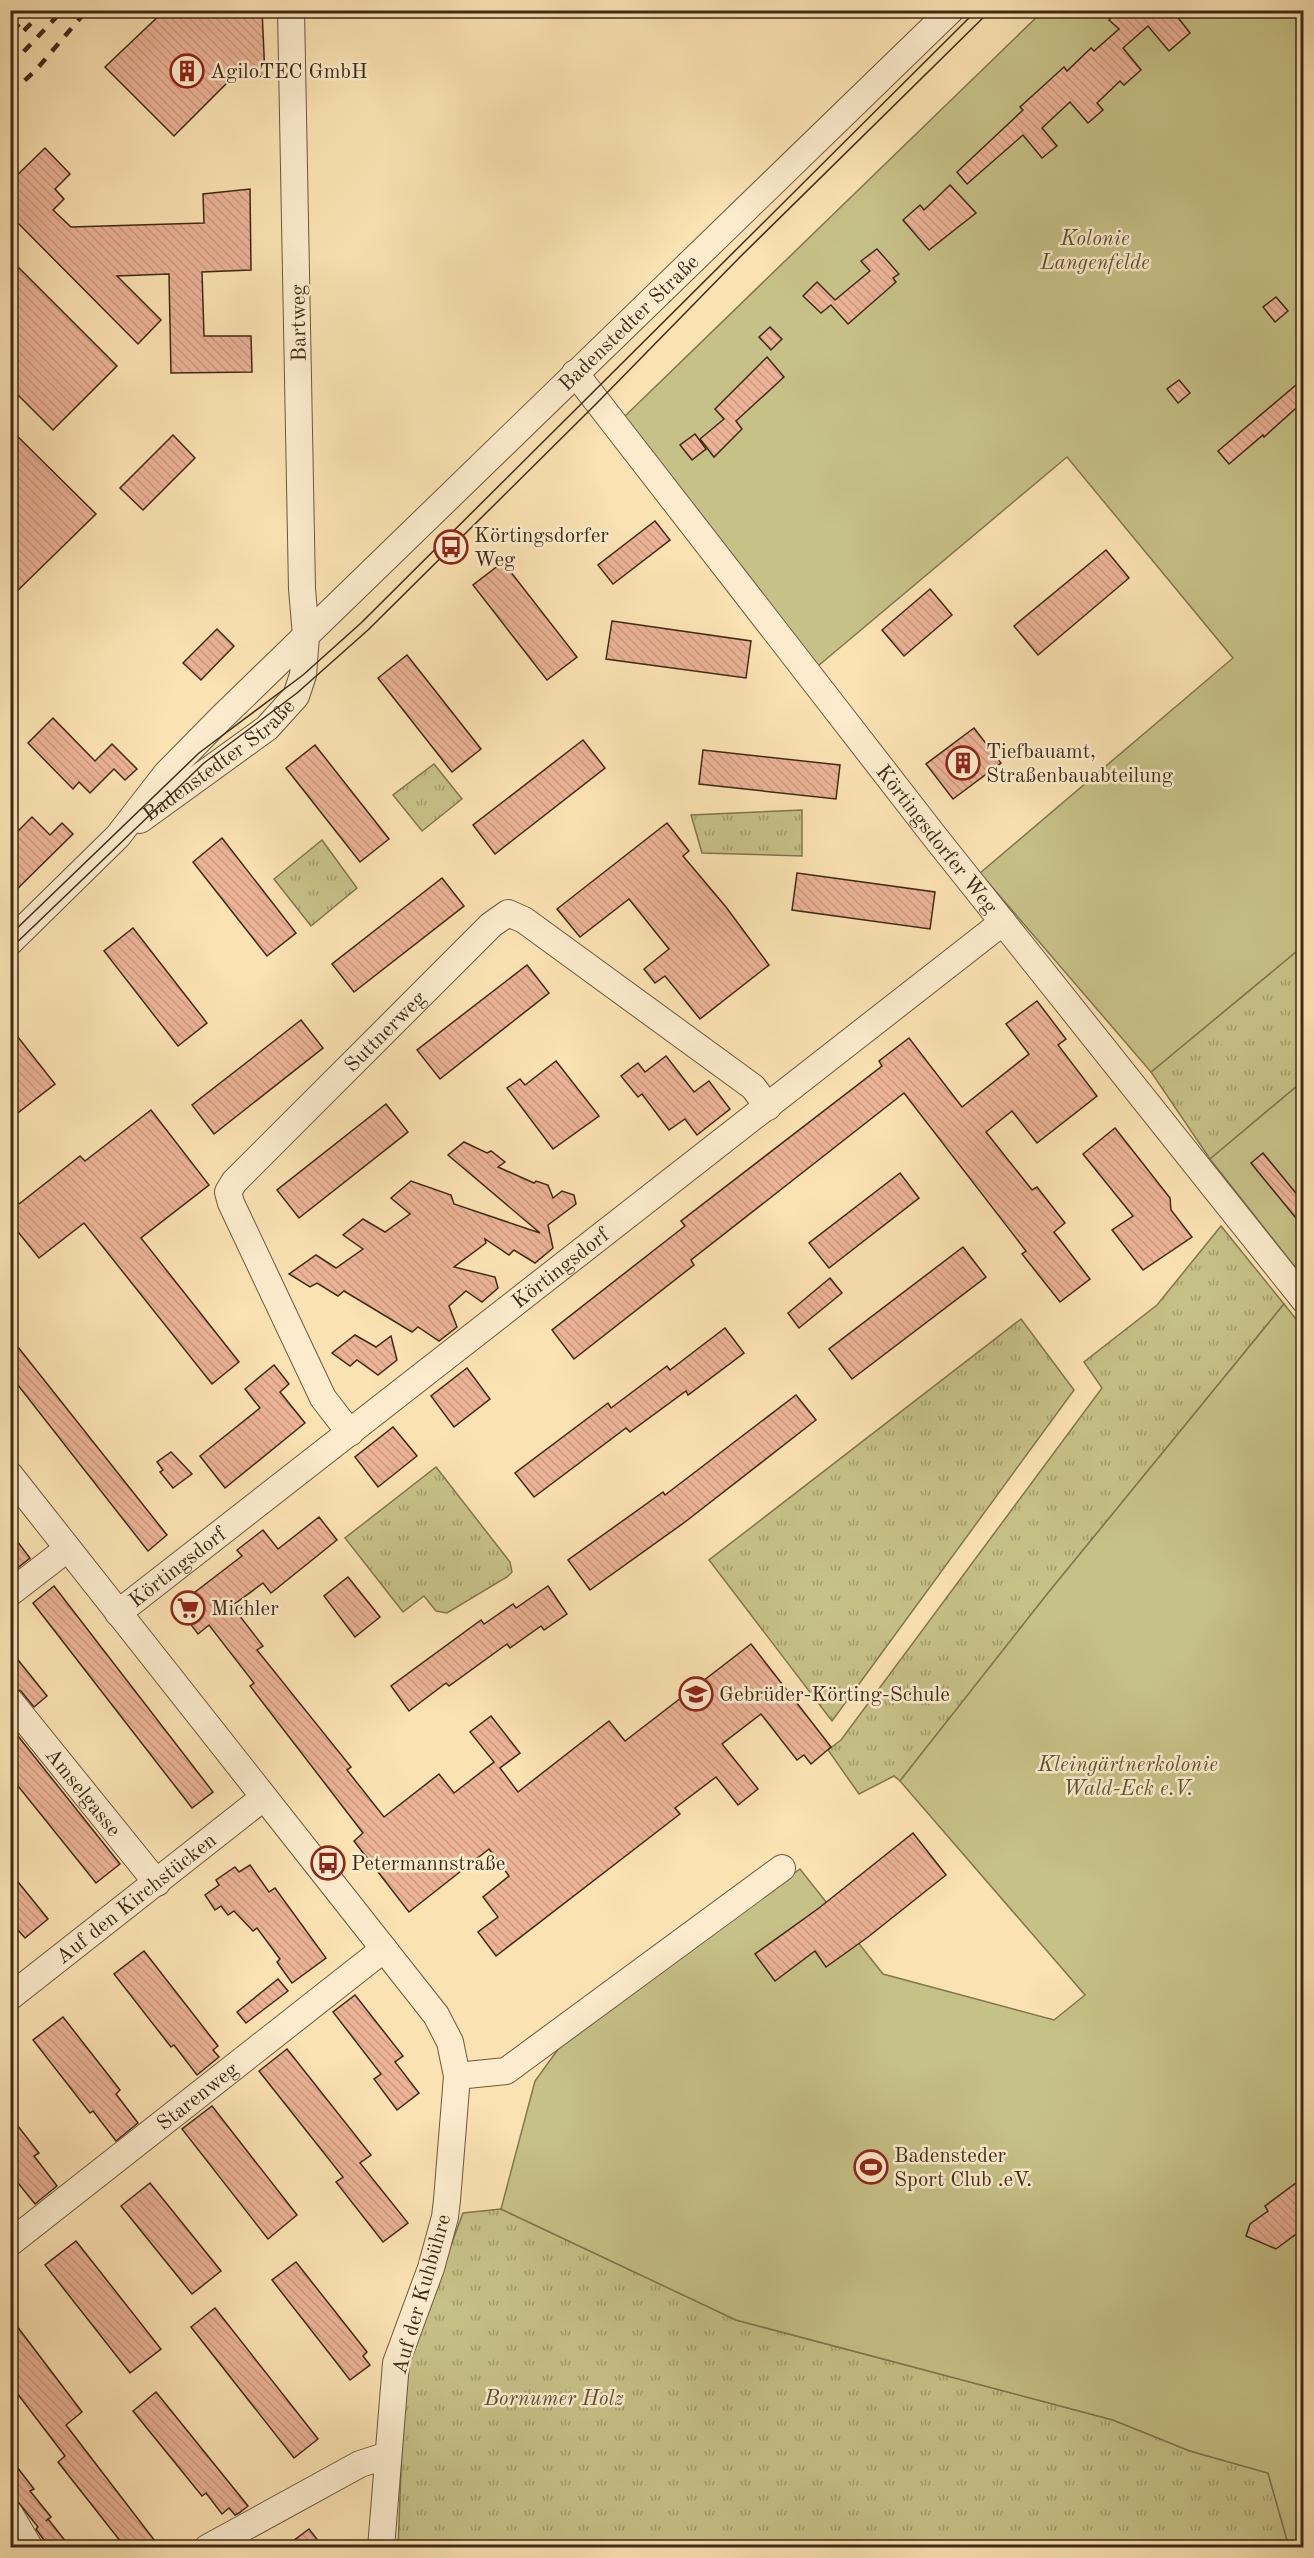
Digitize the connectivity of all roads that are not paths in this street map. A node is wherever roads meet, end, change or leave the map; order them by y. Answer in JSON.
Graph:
{"nodes":[{"id":1,"x":291,"y":10,"type":"edge"},
{"id":2,"x":951,"y":10,"type":"edge"},
{"id":3,"x":575,"y":373,"type":"junction"},
{"id":4,"x":306,"y":636,"type":"junction"},
{"id":5,"x":118,"y":836,"type":"junction"},
{"id":6,"x":1004,"y":922,"type":"junction"},
{"id":7,"x":10,"y":942,"type":"edge"},
{"id":8,"x":768,"y":1107,"type":"junction"},
{"id":9,"x":1304,"y":1300,"type":"edge"},
{"id":10,"x":350,"y":1433,"type":"junction"},
{"id":11,"x":10,"y":1475,"type":"edge"},
{"id":12,"x":67,"y":1549,"type":"junction"},
{"id":13,"x":10,"y":1593,"type":"edge"},
{"id":14,"x":118,"y":1613,"type":"junction"},
{"id":15,"x":10,"y":1701,"type":"edge"},
{"id":16,"x":263,"y":1797,"type":"junction"},
{"id":17,"x":782,"y":1868,"type":"dead end"},
{"id":18,"x":157,"y":1883,"type":"junction"},
{"id":19,"x":384,"y":1949,"type":"junction"},
{"id":20,"x":10,"y":1997,"type":"edge"},
{"id":21,"x":457,"y":2076,"type":"junction"},
{"id":22,"x":10,"y":2243,"type":"edge"},
{"id":23,"x":388,"y":2455,"type":"junction"},
{"id":24,"x":10,"y":2514,"type":"edge"},
{"id":25,"x":30,"y":2547,"type":"edge"},
{"id":26,"x":207,"y":2547,"type":"edge"},
{"id":27,"x":381,"y":2547,"type":"edge"}],
"edges":[{"from":1,"to":4,"type":"street","name":"Bartweg"},
{"from":2,"to":3,"type":"street","name":"Badenstedter Straße"},
{"from":3,"to":4,"type":"street","name":"Badenstedter Straße"},
{"from":3,"to":6,"type":"street","name":"Körtingsdorfer Weg"},
{"from":4,"to":5,"type":"street","name":"Badenstedter Straße"},
{"from":4,"to":5,"type":"street","name":"Badenstedter Straße"},
{"from":5,"to":7,"type":"street","name":"Badenstedter Straße"},
{"from":6,"to":8,"type":"street","name":"Körtingsdorf"},
{"from":6,"to":9,"type":"street","name":"Körtingsdorfer Weg"},
{"from":8,"to":10,"type":"street","name":"Körtingsdorf"},
{"from":8,"to":10,"type":"street","name":"Suttnerweg"},
{"from":10,"to":14,"type":"street","name":"Körtingsdorf"},
{"from":11,"to":12,"type":"street"},
{"from":12,"to":13,"type":"street"},
{"from":12,"to":14,"type":"street"},
{"from":14,"to":16,"type":"street"},
{"from":15,"to":18,"type":"street","name":"Amselgasse"},
{"from":16,"to":18,"type":"street","name":"Auf den Kirchstücken"},
{"from":16,"to":19,"type":"street"},
{"from":17,"to":21,"type":"street"},
{"from":18,"to":20,"type":"street","name":"Auf den Kirchstücken"},
{"from":19,"to":21,"type":"street"},
{"from":19,"to":22,"type":"street","name":"Starenweg"},
{"from":21,"to":23,"type":"street","name":"Auf der Kuhbühre"},
{"from":23,"to":26,"type":"street"},
{"from":23,"to":27,"type":"street","name":"Auf der Kuhbühre"},
{"from":24,"to":25,"type":"street"}]}
